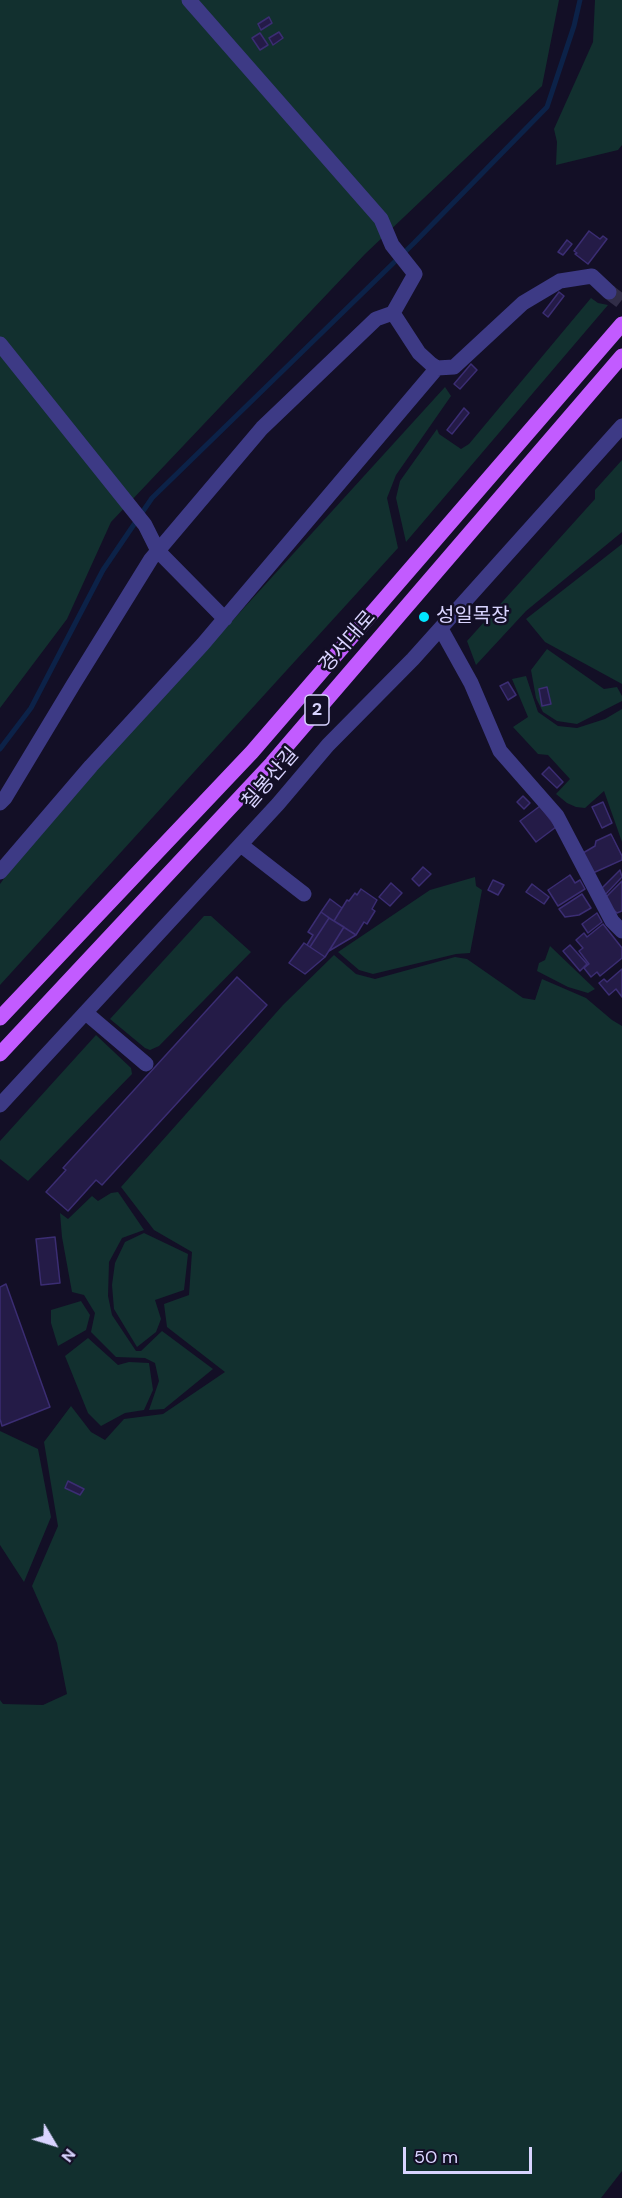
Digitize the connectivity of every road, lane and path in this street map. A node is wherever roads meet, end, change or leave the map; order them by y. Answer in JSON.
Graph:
{"nodes":[{"id":1,"x":189,"y":0,"type":"edge"},
{"id":2,"x":609,"y":292,"type":"tunnel mouth"},
{"id":3,"x":393,"y":313,"type":"junction"},
{"id":4,"x":622,"y":324,"type":"edge"},
{"id":5,"x":0,"y":344,"type":"edge"},
{"id":6,"x":622,"y":356,"type":"edge"},
{"id":7,"x":437,"y":368,"type":"junction"},
{"id":8,"x":622,"y":426,"type":"edge"},
{"id":9,"x":158,"y":551,"type":"junction"},
{"id":10,"x":225,"y":619,"type":"junction"},
{"id":11,"x":441,"y":629,"type":"junction"},
{"id":12,"x":0,"y":803,"type":"edge"},
{"id":13,"x":241,"y":845,"type":"junction"},
{"id":14,"x":0,"y":872,"type":"edge"},
{"id":15,"x":304,"y":894,"type":"dead end"},
{"id":16,"x":622,"y":931,"type":"edge"},
{"id":17,"x":86,"y":1013,"type":"junction"},
{"id":18,"x":0,"y":1018,"type":"edge"},
{"id":19,"x":0,"y":1054,"type":"edge"},
{"id":20,"x":146,"y":1064,"type":"dead end"},
{"id":21,"x":0,"y":1105,"type":"edge"}],
"edges":[{"from":1,"to":3,"type":"street"},
{"from":2,"to":7,"type":"street"},
{"from":3,"to":7,"type":"street"},
{"from":3,"to":9,"type":"street"},
{"from":4,"to":18,"type":"main road","name":"경서대로","number":"2"},
{"from":5,"to":9,"type":"street"},
{"from":6,"to":19,"type":"main road","name":"경서대로","number":"2"},
{"from":7,"to":10,"type":"street"},
{"from":8,"to":11,"type":"street","name":"칠봉산길"},
{"from":9,"to":10,"type":"street"},
{"from":9,"to":12,"type":"street"},
{"from":10,"to":14,"type":"street"},
{"from":11,"to":13,"type":"street","name":"칠봉산길"},
{"from":11,"to":16,"type":"street"},
{"from":13,"to":15,"type":"street"},
{"from":13,"to":17,"type":"street","name":"칠봉산길"},
{"from":17,"to":20,"type":"street"},
{"from":17,"to":21,"type":"street","name":"칠봉산길"}]}
